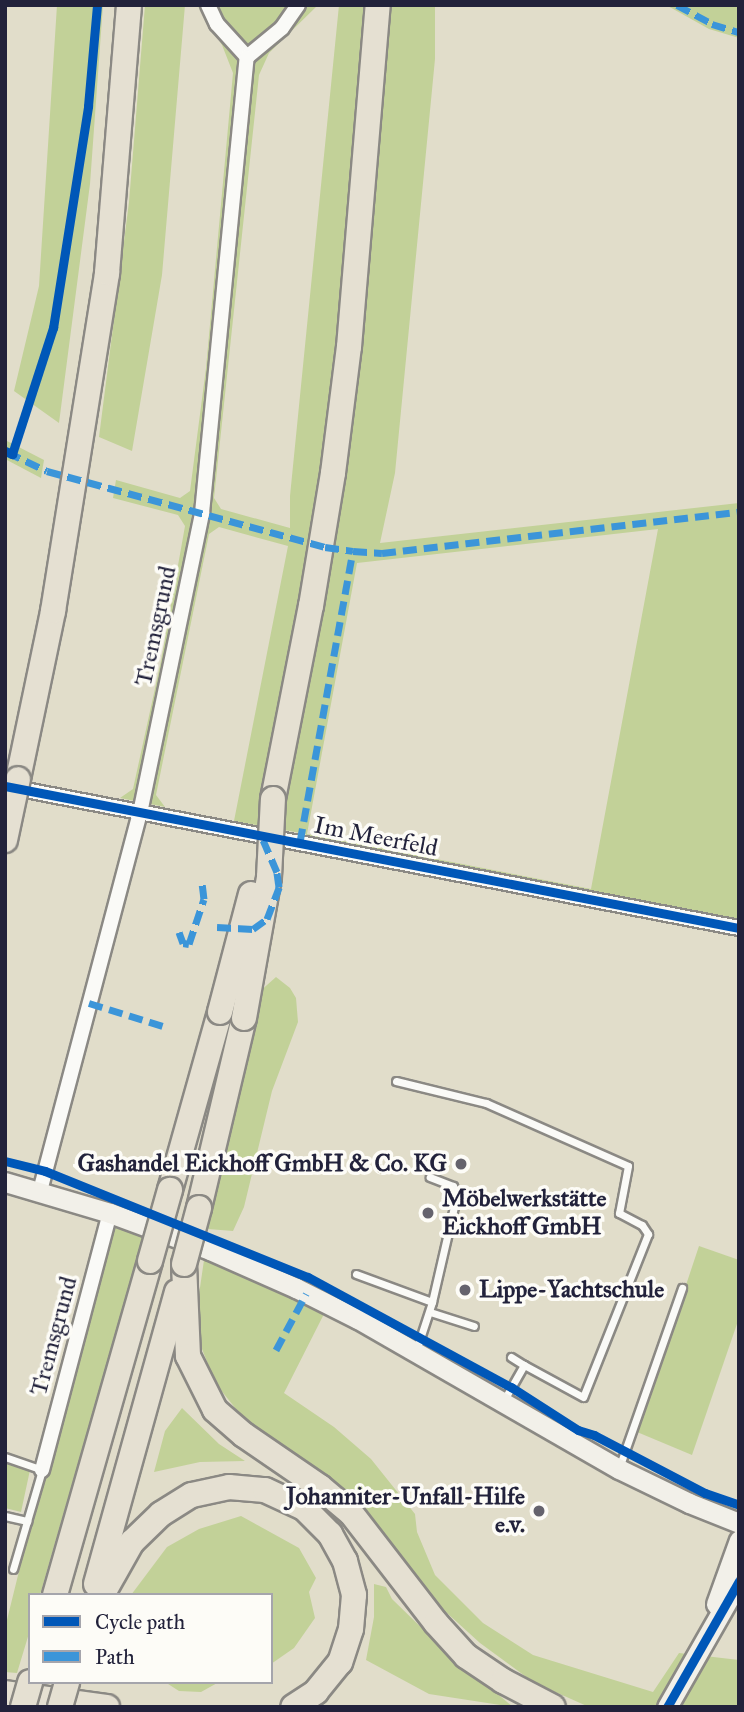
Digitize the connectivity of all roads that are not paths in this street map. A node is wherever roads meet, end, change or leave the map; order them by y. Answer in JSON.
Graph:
{"nodes":[{"id":1,"x":129,"y":5,"type":"edge"},
{"id":2,"x":208,"y":5,"type":"edge"},
{"id":3,"x":298,"y":5,"type":"edge"},
{"id":4,"x":378,"y":5,"type":"edge"},
{"id":5,"x":247,"y":57,"type":"junction"},
{"id":6,"x":12,"y":782,"type":"edge"},
{"id":7,"x":273,"y":799,"type":"junction"},
{"id":8,"x":5,"y":810,"type":"edge"},
{"id":9,"x":140,"y":813,"type":"junction"},
{"id":10,"x":5,"y":840,"type":"edge"},
{"id":11,"x":739,"y":928,"type":"edge"},
{"id":12,"x":396,"y":1081,"type":"dead end"},
{"id":13,"x":430,"y":1177,"type":"dead end"},
{"id":14,"x":5,"y":1182,"type":"edge"},
{"id":15,"x":40,"y":1191,"type":"junction"},
{"id":16,"x":110,"y":1213,"type":"junction"},
{"id":17,"x":184,"y":1264,"type":"junction"},
{"id":18,"x":356,"y":1274,"type":"dead end"},
{"id":19,"x":682,"y":1288,"type":"dead end"},
{"id":20,"x":432,"y":1302,"type":"junction"},
{"id":21,"x":429,"y":1312,"type":"junction"},
{"id":22,"x":474,"y":1326,"type":"dead end"},
{"id":23,"x":415,"y":1352,"type":"junction"},
{"id":24,"x":511,"y":1357,"type":"dead end"},
{"id":25,"x":524,"y":1365,"type":"junction"},
{"id":26,"x":504,"y":1401,"type":"junction"},
{"id":27,"x":5,"y":1457,"type":"edge"},
{"id":28,"x":619,"y":1469,"type":"junction"},
{"id":29,"x":42,"y":1470,"type":"junction"},
{"id":30,"x":5,"y":1516,"type":"edge"},
{"id":31,"x":27,"y":1521,"type":"junction"},
{"id":32,"x":739,"y":1523,"type":"edge"},
{"id":33,"x":739,"y":1540,"type":"edge"},
{"id":34,"x":13,"y":1569,"type":"dead end"},
{"id":35,"x":739,"y":1581,"type":"edge"},
{"id":36,"x":56,"y":1593,"type":"edge"},
{"id":37,"x":94,"y":1593,"type":"edge"},
{"id":38,"x":103,"y":1593,"type":"edge"},
{"id":39,"x":706,"y":1635,"type":"junction"},
{"id":40,"x":29,"y":1684,"type":"edge"},
{"id":41,"x":66,"y":1684,"type":"edge"},
{"id":42,"x":5,"y":1693,"type":"edge"},
{"id":43,"x":668,"y":1704,"type":"edge"},
{"id":44,"x":23,"y":1707,"type":"edge"},
{"id":45,"x":60,"y":1707,"type":"edge"},
{"id":46,"x":107,"y":1707,"type":"edge"},
{"id":47,"x":293,"y":1707,"type":"edge"},
{"id":48,"x":553,"y":1707,"type":"edge"}],
"edges":[{"from":1,"to":6,"type":"highway"},
{"from":2,"to":5,"type":"street"},
{"from":3,"to":5,"type":"street"},
{"from":4,"to":7,"type":"highway"},
{"from":5,"to":9,"type":"street","name":"Tremsgrund"},
{"from":6,"to":8,"type":"highway","bridge":true},
{"from":6,"to":9,"type":"street","name":"Im Meerfeld"},
{"from":6,"to":10,"type":"highway","bridge":true},
{"from":7,"to":17,"type":"highway","bridge":true},
{"from":7,"to":36,"type":"highway","bridge":true},
{"from":9,"to":11,"type":"street","name":"Im Meerfeld"},
{"from":9,"to":15,"type":"street","name":"Tremsgrund"},
{"from":12,"to":25,"type":"lane"},
{"from":13,"to":20,"type":"lane"},
{"from":14,"to":15,"type":"main road"},
{"from":15,"to":16,"type":"main road"},
{"from":16,"to":23,"type":"main road"},
{"from":16,"to":29,"type":"street","name":"Tremsgrund"},
{"from":17,"to":37,"type":"highway"},
{"from":17,"to":48,"type":"highway"},
{"from":18,"to":20,"type":"lane"},
{"from":19,"to":28,"type":"lane"},
{"from":20,"to":21,"type":"lane"},
{"from":21,"to":22,"type":"lane"},
{"from":21,"to":23,"type":"lane"},
{"from":23,"to":26,"type":"main road"},
{"from":24,"to":25,"type":"lane"},
{"from":25,"to":26,"type":"lane"},
{"from":26,"to":28,"type":"main road"},
{"from":27,"to":29,"type":"lane"},
{"from":28,"to":32,"type":"main road"},
{"from":29,"to":31,"type":"lane"},
{"from":30,"to":31,"type":"lane"},
{"from":31,"to":34,"type":"lane"},
{"from":33,"to":39,"type":"main road"},
{"from":35,"to":39,"type":"main road"},
{"from":38,"to":47,"type":"highway"},
{"from":39,"to":43,"type":"main road"},
{"from":40,"to":44,"type":"highway","bridge":true},
{"from":41,"to":45,"type":"highway","bridge":true},
{"from":42,"to":46,"type":"highway"}]}
